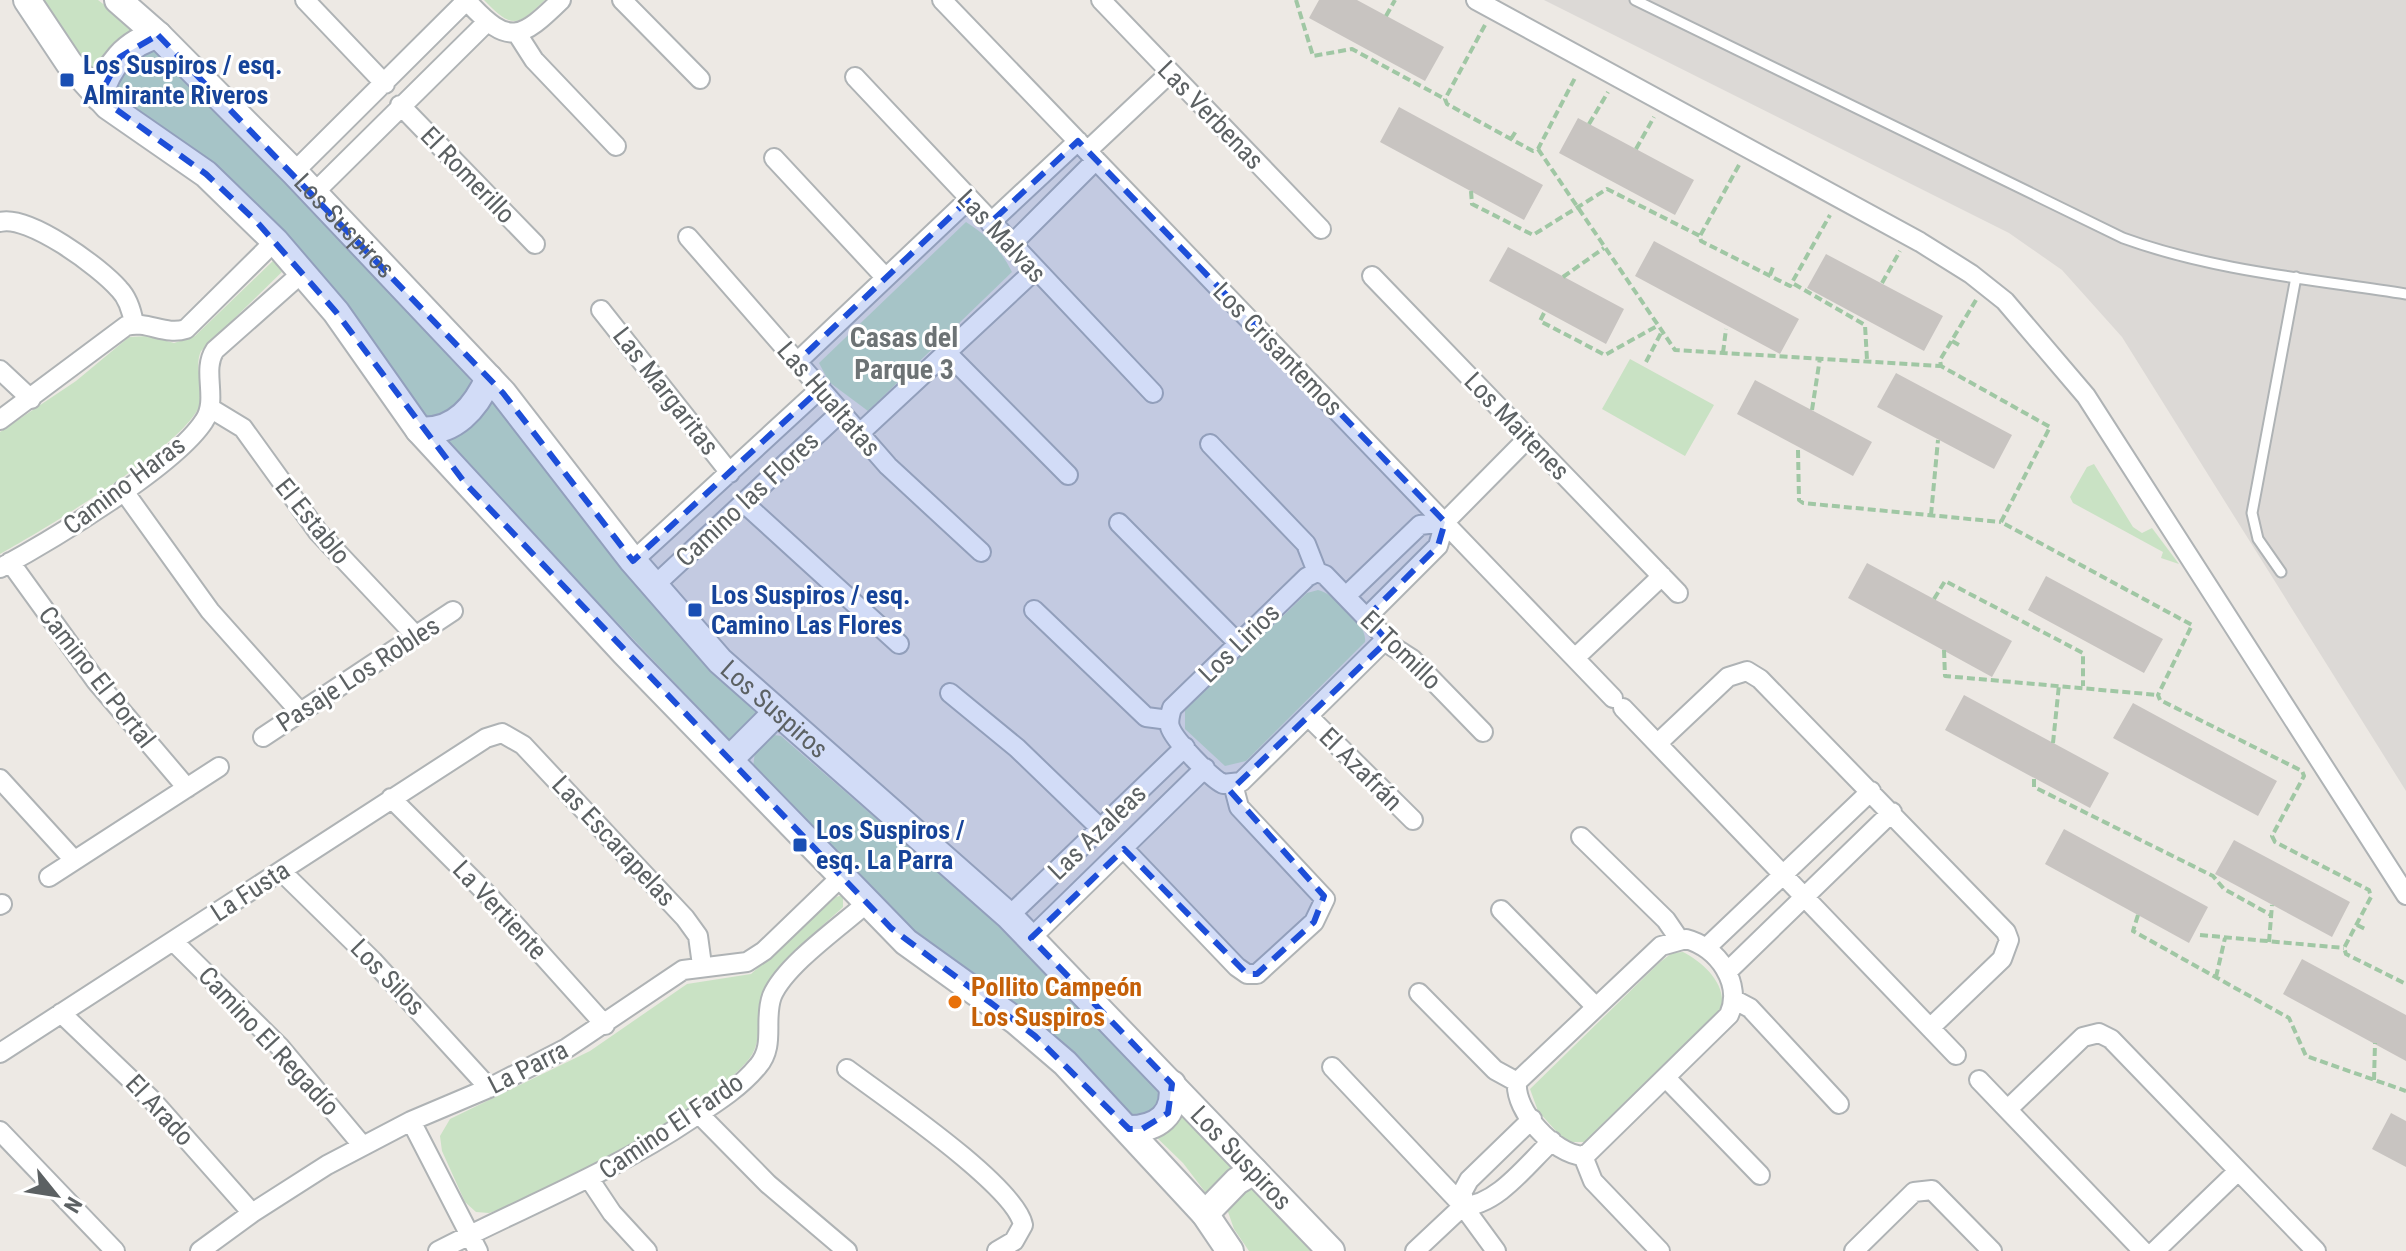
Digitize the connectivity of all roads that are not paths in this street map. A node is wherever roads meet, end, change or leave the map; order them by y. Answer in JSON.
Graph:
{"nodes":[{"id":1,"x":27,"y":0,"type":"edge"},
{"id":2,"x":118,"y":0,"type":"edge"},
{"id":3,"x":305,"y":0,"type":"edge"},
{"id":4,"x":561,"y":0,"type":"edge"},
{"id":5,"x":622,"y":0,"type":"edge"},
{"id":6,"x":942,"y":0,"type":"edge"},
{"id":7,"x":1101,"y":0,"type":"edge"},
{"id":8,"x":1476,"y":0,"type":"edge"},
{"id":9,"x":1635,"y":0,"type":"edge"},
{"id":10,"x":467,"y":1,"type":"edge"},
{"id":11,"x":487,"y":22,"type":"junction"},
{"id":12,"x":158,"y":35,"type":"junction"},
{"id":13,"x":518,"y":35,"type":"junction"},
{"id":14,"x":1170,"y":73,"type":"junction"},
{"id":15,"x":855,"y":77,"type":"dead end"},
{"id":16,"x":700,"y":79,"type":"dead end"},
{"id":17,"x":385,"y":84,"type":"junction"},
{"id":18,"x":99,"y":97,"type":"junction"},
{"id":19,"x":400,"y":105,"type":"junction"},
{"id":20,"x":616,"y":146,"type":"dead end"},
{"id":21,"x":1087,"y":151,"type":"junction"},
{"id":22,"x":774,"y":158,"type":"dead end"},
{"id":23,"x":294,"y":172,"type":"junction"},
{"id":24,"x":314,"y":193,"type":"junction"},
{"id":25,"x":968,"y":200,"type":"junction"},
{"id":26,"x":0,"y":222,"type":"edge"},
{"id":27,"x":990,"y":223,"type":"junction"},
{"id":28,"x":1321,"y":229,"type":"dead end"},
{"id":29,"x":688,"y":237,"type":"dead end"},
{"id":30,"x":275,"y":241,"type":"junction"},
{"id":31,"x":535,"y":244,"type":"dead end"},
{"id":32,"x":1011,"y":245,"type":"junction"},
{"id":33,"x":1034,"y":271,"type":"junction"},
{"id":34,"x":303,"y":272,"type":"junction"},
{"id":35,"x":884,"y":276,"type":"junction"},
{"id":36,"x":1372,"y":276,"type":"dead end"},
{"id":37,"x":2296,"y":277,"type":"junction"},
{"id":38,"x":2406,"y":294,"type":"edge"},
{"id":39,"x":601,"y":310,"type":"dead end"},
{"id":40,"x":134,"y":324,"type":"junction"},
{"id":41,"x":948,"y":354,"type":"junction"},
{"id":42,"x":797,"y":362,"type":"junction"},
{"id":43,"x":0,"y":370,"type":"edge"},
{"id":44,"x":489,"y":378,"type":"junction"},
{"id":45,"x":821,"y":388,"type":"junction"},
{"id":46,"x":1153,"y":393,"type":"dead end"},
{"id":47,"x":31,"y":399,"type":"junction"},
{"id":48,"x":210,"y":408,"type":"junction"},
{"id":49,"x":841,"y":412,"type":"junction"},
{"id":50,"x":0,"y":420,"type":"edge"},
{"id":51,"x":419,"y":430,"type":"junction"},
{"id":52,"x":860,"y":433,"type":"junction"},
{"id":53,"x":1528,"y":438,"type":"junction"},
{"id":54,"x":1210,"y":444,"type":"dead end"},
{"id":55,"x":730,"y":473,"type":"junction"},
{"id":56,"x":1068,"y":475,"type":"dead end"},
{"id":57,"x":123,"y":490,"type":"junction"},
{"id":58,"x":743,"y":502,"type":"junction"},
{"id":59,"x":1445,"y":522,"type":"junction"},
{"id":60,"x":1119,"y":523,"type":"dead end"},
{"id":61,"x":981,"y":552,"type":"dead end"},
{"id":62,"x":633,"y":561,"type":"junction"},
{"id":63,"x":5,"y":565,"type":"edge"},
{"id":64,"x":1317,"y":572,"type":"junction"},
{"id":65,"x":2281,"y":572,"type":"dead end"},
{"id":66,"x":1662,"y":576,"type":"junction"},
{"id":67,"x":654,"y":586,"type":"junction"},
{"id":68,"x":1678,"y":593,"type":"dead end"},
{"id":69,"x":1346,"y":596,"type":"junction"},
{"id":70,"x":1034,"y":610,"type":"dead end"},
{"id":71,"x":453,"y":611,"type":"dead end"},
{"id":72,"x":1367,"y":617,"type":"junction"},
{"id":73,"x":416,"y":636,"type":"junction"},
{"id":74,"x":1384,"y":641,"type":"junction"},
{"id":75,"x":899,"y":644,"type":"dead end"},
{"id":76,"x":1239,"y":644,"type":"junction"},
{"id":77,"x":1575,"y":658,"type":"junction"},
{"id":78,"x":950,"y":693,"type":"dead end"},
{"id":79,"x":300,"y":712,"type":"junction"},
{"id":80,"x":775,"y":714,"type":"junction"},
{"id":81,"x":1309,"y":717,"type":"junction"},
{"id":82,"x":1169,"y":720,"type":"junction"},
{"id":83,"x":1483,"y":732,"type":"dead end"},
{"id":84,"x":502,"y":733,"type":"joint"},
{"id":85,"x":263,"y":737,"type":"dead end"},
{"id":86,"x":1658,"y":743,"type":"junction"},
{"id":87,"x":1185,"y":747,"type":"junction"},
{"id":88,"x":730,"y":759,"type":"junction"},
{"id":89,"x":219,"y":767,"type":"dead end"},
{"id":90,"x":1205,"y":768,"type":"junction"},
{"id":91,"x":0,"y":779,"type":"edge"},
{"id":92,"x":1233,"y":784,"type":"junction"},
{"id":93,"x":187,"y":788,"type":"junction"},
{"id":94,"x":1871,"y":791,"type":"junction"},
{"id":95,"x":391,"y":798,"type":"junction"},
{"id":96,"x":1892,"y":812,"type":"junction"},
{"id":97,"x":1413,"y":820,"type":"dead end"},
{"id":98,"x":1100,"y":828,"type":"junction"},
{"id":99,"x":1581,"y":837,"type":"dead end"},
{"id":100,"x":1124,"y":849,"type":"junction"},
{"id":101,"x":74,"y":860,"type":"junction"},
{"id":102,"x":281,"y":871,"type":"junction"},
{"id":103,"x":1784,"y":875,"type":"junction"},
{"id":104,"x":842,"y":876,"type":"junction"},
{"id":105,"x":49,"y":877,"type":"dead end"},
{"id":106,"x":2406,"y":895,"type":"edge"},
{"id":107,"x":1805,"y":896,"type":"junction"},
{"id":108,"x":867,"y":903,"type":"junction"},
{"id":109,"x":1501,"y":910,"type":"dead end"},
{"id":110,"x":1009,"y":916,"type":"junction"},
{"id":111,"x":1031,"y":938,"type":"junction"},
{"id":112,"x":1679,"y":939,"type":"junction"},
{"id":113,"x":173,"y":941,"type":"junction"},
{"id":114,"x":1706,"y":948,"type":"junction"},
{"id":115,"x":702,"y":965,"type":"junction"},
{"id":116,"x":1727,"y":972,"type":"junction"},
{"id":117,"x":1419,"y":993,"type":"dead end"},
{"id":118,"x":1733,"y":999,"type":"junction"},
{"id":119,"x":1595,"y":1006,"type":"junction"},
{"id":120,"x":61,"y":1013,"type":"junction"},
{"id":121,"x":605,"y":1025,"type":"junction"},
{"id":122,"x":1930,"y":1028,"type":"junction"},
{"id":123,"x":0,"y":1053,"type":"edge"},
{"id":124,"x":1956,"y":1055,"type":"dead end"},
{"id":125,"x":1332,"y":1067,"type":"dead end"},
{"id":126,"x":847,"y":1069,"type":"dead end"},
{"id":127,"x":1666,"y":1078,"type":"junction"},
{"id":128,"x":1979,"y":1080,"type":"dead end"},
{"id":129,"x":1517,"y":1082,"type":"junction"},
{"id":130,"x":1172,"y":1084,"type":"junction"},
{"id":131,"x":489,"y":1088,"type":"junction"},
{"id":132,"x":1839,"y":1104,"type":"dead end"},
{"id":133,"x":2008,"y":1109,"type":"junction"},
{"id":134,"x":699,"y":1114,"type":"junction"},
{"id":135,"x":1532,"y":1119,"type":"junction"},
{"id":136,"x":411,"y":1121,"type":"junction"},
{"id":137,"x":1129,"y":1129,"type":"junction"},
{"id":138,"x":0,"y":1131,"type":"edge"},
{"id":139,"x":1552,"y":1141,"type":"junction"},
{"id":140,"x":362,"y":1145,"type":"junction"},
{"id":141,"x":1583,"y":1156,"type":"junction"},
{"id":142,"x":1254,"y":1171,"type":"junction"},
{"id":143,"x":2238,"y":1171,"type":"junction"},
{"id":144,"x":1760,"y":1175,"type":"dead end"},
{"id":145,"x":590,"y":1180,"type":"junction"},
{"id":146,"x":1463,"y":1206,"type":"junction"},
{"id":147,"x":252,"y":1213,"type":"junction"},
{"id":148,"x":1205,"y":1214,"type":"junction"},
{"id":149,"x":473,"y":1243,"type":"edge"},
{"id":150,"x":115,"y":1251,"type":"edge"},
{"id":151,"x":200,"y":1251,"type":"edge"},
{"id":152,"x":438,"y":1251,"type":"edge"},
{"id":153,"x":647,"y":1251,"type":"edge"},
{"id":154,"x":847,"y":1251,"type":"edge"},
{"id":155,"x":997,"y":1251,"type":"edge"},
{"id":156,"x":1230,"y":1251,"type":"edge"},
{"id":157,"x":1331,"y":1251,"type":"edge"},
{"id":158,"x":1415,"y":1251,"type":"edge"},
{"id":159,"x":1496,"y":1251,"type":"edge"},
{"id":160,"x":1660,"y":1251,"type":"edge"},
{"id":161,"x":1854,"y":1251,"type":"edge"},
{"id":162,"x":1992,"y":1251,"type":"edge"},
{"id":163,"x":2143,"y":1251,"type":"edge"},
{"id":164,"x":2155,"y":1251,"type":"edge"},
{"id":165,"x":2316,"y":1251,"type":"edge"}],
"edges":[{"from":1,"to":18,"type":"street"},
{"from":2,"to":12,"type":"street","name":"Los Suspiros"},
{"from":3,"to":17,"type":"street"},
{"from":4,"to":13,"type":"street"},
{"from":5,"to":16,"type":"street"},
{"from":6,"to":21,"type":"street","name":"Los Crisantemos"},
{"from":7,"to":14,"type":"street","name":"Las Verbenas"},
{"from":8,"to":106,"type":"street"},
{"from":9,"to":37,"type":"lane"},
{"from":10,"to":11,"type":"street"},
{"from":10,"to":17,"type":"street"},
{"from":11,"to":13,"type":"street"},
{"from":11,"to":19,"type":"street"},
{"from":12,"to":18,"type":"street"},
{"from":12,"to":23,"type":"street","name":"Los Suspiros"},
{"from":13,"to":20,"type":"street"},
{"from":14,"to":21,"type":"street"},
{"from":14,"to":28,"type":"street","name":"Las Verbenas"},
{"from":15,"to":25,"type":"street","name":"Las Malvas"},
{"from":17,"to":23,"type":"street"},
{"from":18,"to":30,"type":"street"},
{"from":19,"to":24,"type":"street"},
{"from":19,"to":31,"type":"street","name":"El Romerillo"},
{"from":21,"to":27,"type":"street"},
{"from":21,"to":32,"type":"street"},
{"from":21,"to":59,"type":"street","name":"Los Crisantemos"},
{"from":22,"to":35,"type":"street"},
{"from":23,"to":24,"type":"street","name":"Los Suspiros"},
{"from":24,"to":44,"type":"street","name":"Los Suspiros"},
{"from":25,"to":27,"type":"street","name":"Las Malvas"},
{"from":25,"to":35,"type":"street"},
{"from":26,"to":40,"type":"street"},
{"from":27,"to":32,"type":"street","name":"Las Malvas"},
{"from":29,"to":42,"type":"street","name":"Las Hualtatas"},
{"from":30,"to":34,"type":"street"},
{"from":30,"to":40,"type":"street"},
{"from":32,"to":33,"type":"street","name":"Las Malvas"},
{"from":33,"to":41,"type":"street"},
{"from":33,"to":46,"type":"street","name":"Las Malvas"},
{"from":34,"to":48,"type":"street"},
{"from":34,"to":51,"type":"street"},
{"from":35,"to":42,"type":"street"},
{"from":36,"to":53,"type":"street","name":"Los Maitenes"},
{"from":37,"to":38,"type":"lane"},
{"from":37,"to":65,"type":"lane"},
{"from":39,"to":55,"type":"street","name":"Las Margaritas"},
{"from":40,"to":47,"type":"street"},
{"from":41,"to":52,"type":"street"},
{"from":41,"to":56,"type":"street"},
{"from":42,"to":45,"type":"street","name":"Las Hualtatas"},
{"from":43,"to":47,"type":"street"},
{"from":44,"to":51,"type":"street"},
{"from":44,"to":62,"type":"street","name":"Los Suspiros"},
{"from":45,"to":49,"type":"street","name":"Las Hualtatas"},
{"from":45,"to":55,"type":"street","name":"Camino las Flores"},
{"from":47,"to":50,"type":"street"},
{"from":48,"to":57,"type":"street","name":"Camino Haras"},
{"from":48,"to":73,"type":"street","name":"El Establo"},
{"from":49,"to":52,"type":"street","name":"Las Hualtatas"},
{"from":49,"to":58,"type":"street","name":"Camino las Flores"},
{"from":51,"to":88,"type":"street"},
{"from":52,"to":61,"type":"street","name":"Las Hualtatas"},
{"from":53,"to":59,"type":"street"},
{"from":53,"to":66,"type":"street","name":"Los Maitenes"},
{"from":54,"to":64,"type":"street"},
{"from":55,"to":62,"type":"street","name":"Camino las Flores"},
{"from":57,"to":63,"type":"street","name":"Camino Haras"},
{"from":57,"to":79,"type":"street"},
{"from":58,"to":67,"type":"street","name":"Camino las Flores"},
{"from":58,"to":75,"type":"street"},
{"from":59,"to":69,"type":"street"},
{"from":59,"to":72,"type":"street"},
{"from":59,"to":77,"type":"street","name":"Los Crisantemos"},
{"from":60,"to":76,"type":"street"},
{"from":62,"to":67,"type":"street","name":"Los Suspiros"},
{"from":63,"to":93,"type":"street","name":"Camino El Portal"},
{"from":64,"to":69,"type":"street","name":"El Tomillo"},
{"from":64,"to":76,"type":"street","name":"Los Lirios"},
{"from":66,"to":68,"type":"street","name":"Los Maitenes"},
{"from":66,"to":77,"type":"street"},
{"from":67,"to":80,"type":"street","name":"Los Suspiros"},
{"from":69,"to":72,"type":"street","name":"El Tomillo"},
{"from":70,"to":82,"type":"street"},
{"from":71,"to":73,"type":"street","name":"Pasaje Los Robles"},
{"from":72,"to":74,"type":"street","name":"El Tomillo"},
{"from":73,"to":79,"type":"street","name":"Pasaje Los Robles"},
{"from":74,"to":81,"type":"street"},
{"from":74,"to":83,"type":"street","name":"El Tomillo"},
{"from":76,"to":82,"type":"street","name":"Los Lirios"},
{"from":77,"to":86,"type":"street","name":"Los Crisantemos"},
{"from":78,"to":98,"type":"street"},
{"from":79,"to":85,"type":"street","name":"Pasaje Los Robles"},
{"from":80,"to":88,"type":"street"},
{"from":80,"to":110,"type":"street","name":"Los Suspiros"},
{"from":81,"to":92,"type":"street"},
{"from":81,"to":97,"type":"street","name":"El Azafrán"},
{"from":82,"to":87,"type":"street"},
{"from":84,"to":95,"type":"street","name":"La Fusta"},
{"from":84,"to":115,"type":"street","name":"Las Escarapelas"},
{"from":86,"to":94,"type":"street"},
{"from":86,"to":103,"type":"street","name":"Los Crisantemos"},
{"from":87,"to":90,"type":"street"},
{"from":87,"to":98,"type":"street","name":"Las Azaleas"},
{"from":88,"to":104,"type":"street"},
{"from":89,"to":93,"type":"street"},
{"from":90,"to":92,"type":"street"},
{"from":90,"to":100,"type":"street","name":"Las Azaleas"},
{"from":91,"to":101,"type":"street"},
{"from":92,"to":100,"type":"street"},
{"from":93,"to":101,"type":"street"},
{"from":94,"to":96,"type":"street"},
{"from":94,"to":103,"type":"street"},
{"from":95,"to":102,"type":"street","name":"La Fusta"},
{"from":95,"to":121,"type":"street","name":"La Vertiente"},
{"from":96,"to":107,"type":"street"},
{"from":96,"to":122,"type":"street"},
{"from":98,"to":110,"type":"street","name":"Las Azaleas"},
{"from":99,"to":112,"type":"street"},
{"from":100,"to":111,"type":"street","name":"Las Azaleas"},
{"from":101,"to":105,"type":"street"},
{"from":102,"to":113,"type":"street","name":"La Fusta"},
{"from":102,"to":131,"type":"street","name":"Los Silos"},
{"from":103,"to":107,"type":"street","name":"Los Crisantemos"},
{"from":103,"to":114,"type":"street"},
{"from":104,"to":108,"type":"street"},
{"from":104,"to":115,"type":"street","name":"La Parra"},
{"from":107,"to":116,"type":"street"},
{"from":107,"to":122,"type":"street","name":"Los Crisantemos"},
{"from":108,"to":134,"type":"street","name":"Camino El Fardo"},
{"from":108,"to":137,"type":"street"},
{"from":109,"to":119,"type":"street"},
{"from":110,"to":111,"type":"street","name":"Los Suspiros"},
{"from":111,"to":130,"type":"street","name":"Los Suspiros"},
{"from":112,"to":114,"type":"street"},
{"from":112,"to":119,"type":"street"},
{"from":113,"to":120,"type":"street","name":"La Fusta"},
{"from":113,"to":140,"type":"street","name":"Camino El Regadío"},
{"from":114,"to":116,"type":"street"},
{"from":115,"to":121,"type":"street","name":"La Parra"},
{"from":116,"to":118,"type":"street"},
{"from":117,"to":129,"type":"street"},
{"from":118,"to":127,"type":"street"},
{"from":118,"to":132,"type":"street"},
{"from":119,"to":129,"type":"street"},
{"from":120,"to":123,"type":"street","name":"La Fusta"},
{"from":120,"to":147,"type":"street","name":"El Arado"},
{"from":121,"to":131,"type":"street","name":"La Parra"},
{"from":122,"to":124,"type":"street","name":"Los Crisantemos"},
{"from":125,"to":146,"type":"street"},
{"from":126,"to":155,"type":"street"},
{"from":127,"to":141,"type":"street"},
{"from":127,"to":144,"type":"street"},
{"from":128,"to":133,"type":"street"},
{"from":129,"to":135,"type":"street"},
{"from":130,"to":137,"type":"street"},
{"from":130,"to":142,"type":"street","name":"Los Suspiros"},
{"from":131,"to":136,"type":"street","name":"La Parra"},
{"from":133,"to":143,"type":"street"},
{"from":133,"to":163,"type":"street"},
{"from":134,"to":145,"type":"street","name":"Camino El Fardo"},
{"from":134,"to":154,"type":"street"},
{"from":135,"to":139,"type":"street"},
{"from":135,"to":146,"type":"street"},
{"from":136,"to":140,"type":"street","name":"La Parra"},
{"from":136,"to":149,"type":"street"},
{"from":137,"to":148,"type":"street"},
{"from":138,"to":150,"type":"street"},
{"from":139,"to":141,"type":"street"},
{"from":139,"to":146,"type":"street"},
{"from":140,"to":147,"type":"street","name":"La Parra"},
{"from":141,"to":160,"type":"street"},
{"from":142,"to":148,"type":"street"},
{"from":142,"to":157,"type":"street","name":"Los Suspiros"},
{"from":143,"to":164,"type":"street"},
{"from":143,"to":165,"type":"street"},
{"from":145,"to":149,"type":"street","name":"Camino El Fardo"},
{"from":145,"to":153,"type":"street"},
{"from":146,"to":158,"type":"street"},
{"from":146,"to":159,"type":"street"},
{"from":147,"to":151,"type":"street","name":"La Parra"},
{"from":148,"to":156,"type":"street"},
{"from":149,"to":152,"type":"street","name":"Camino El Fardo"},
{"from":161,"to":162,"type":"street"}]}
